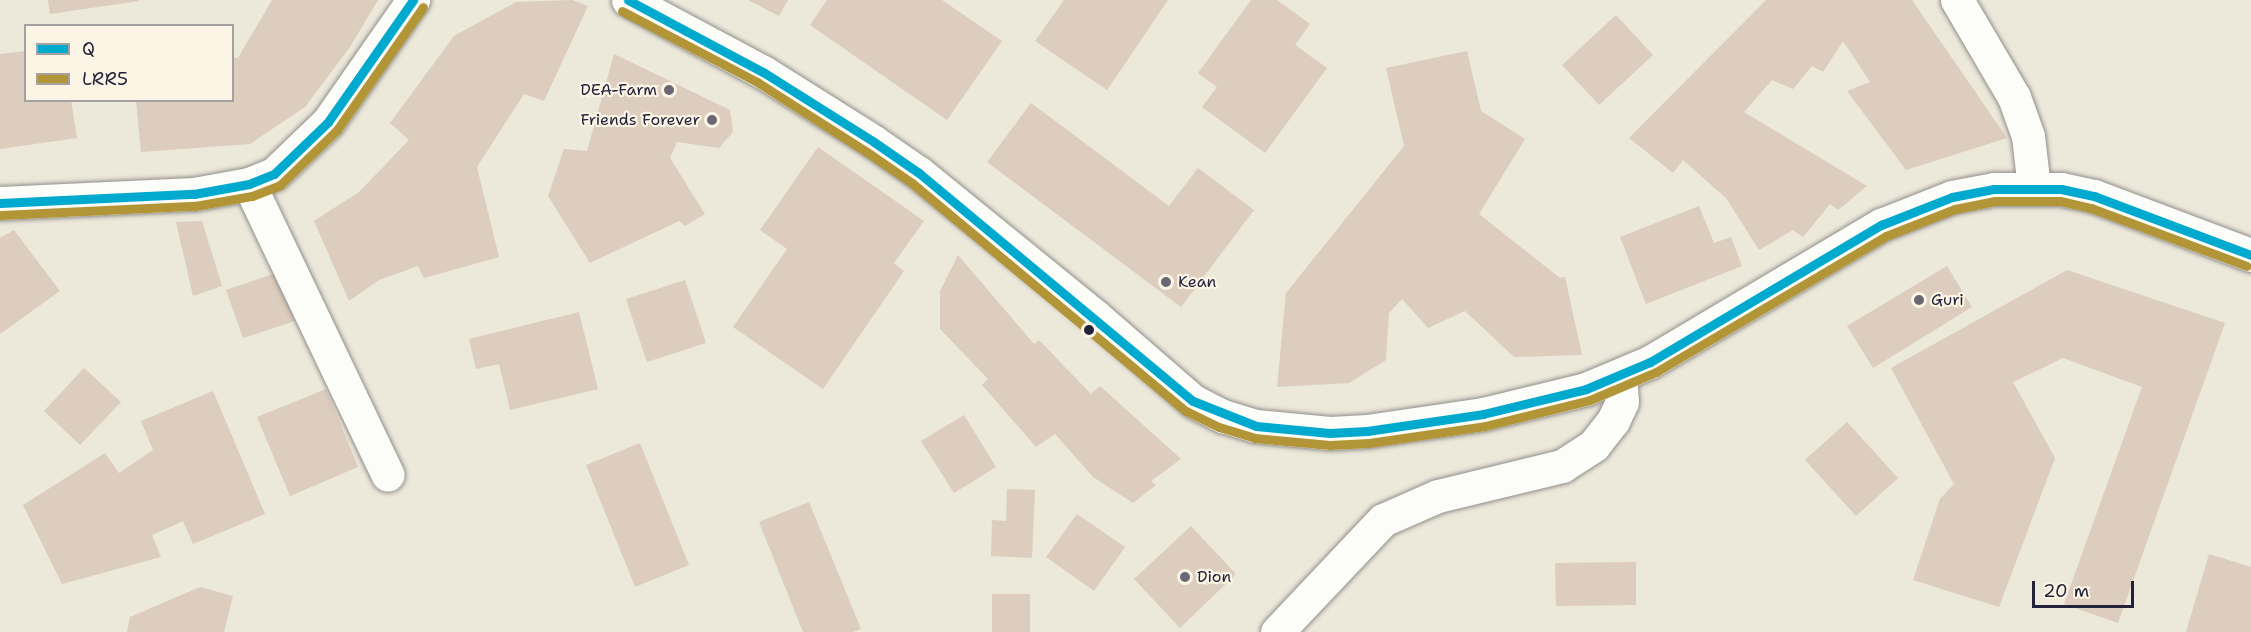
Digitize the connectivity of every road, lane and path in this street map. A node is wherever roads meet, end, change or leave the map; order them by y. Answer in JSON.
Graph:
{"nodes":[{"id":1,"x":413,"y":0,"type":"edge"},
{"id":2,"x":628,"y":0,"type":"edge"},
{"id":3,"x":1957,"y":0,"type":"edge"},
{"id":4,"x":249,"y":184,"type":"junction"},
{"id":5,"x":2034,"y":188,"type":"junction"},
{"id":6,"x":0,"y":203,"type":"edge"},
{"id":7,"x":2251,"y":255,"type":"edge"},
{"id":8,"x":1620,"y":376,"type":"junction"},
{"id":9,"x":388,"y":475,"type":"dead end"},
{"id":10,"x":1277,"y":632,"type":"edge"}],
"edges":[{"from":1,"to":4,"type":"main road"},
{"from":2,"to":8,"type":"main road"},
{"from":3,"to":5,"type":"main road"},
{"from":4,"to":6,"type":"main road"},
{"from":4,"to":9,"type":"main road"},
{"from":5,"to":7,"type":"main road"},
{"from":5,"to":8,"type":"main road"},
{"from":8,"to":10,"type":"main road"}]}
